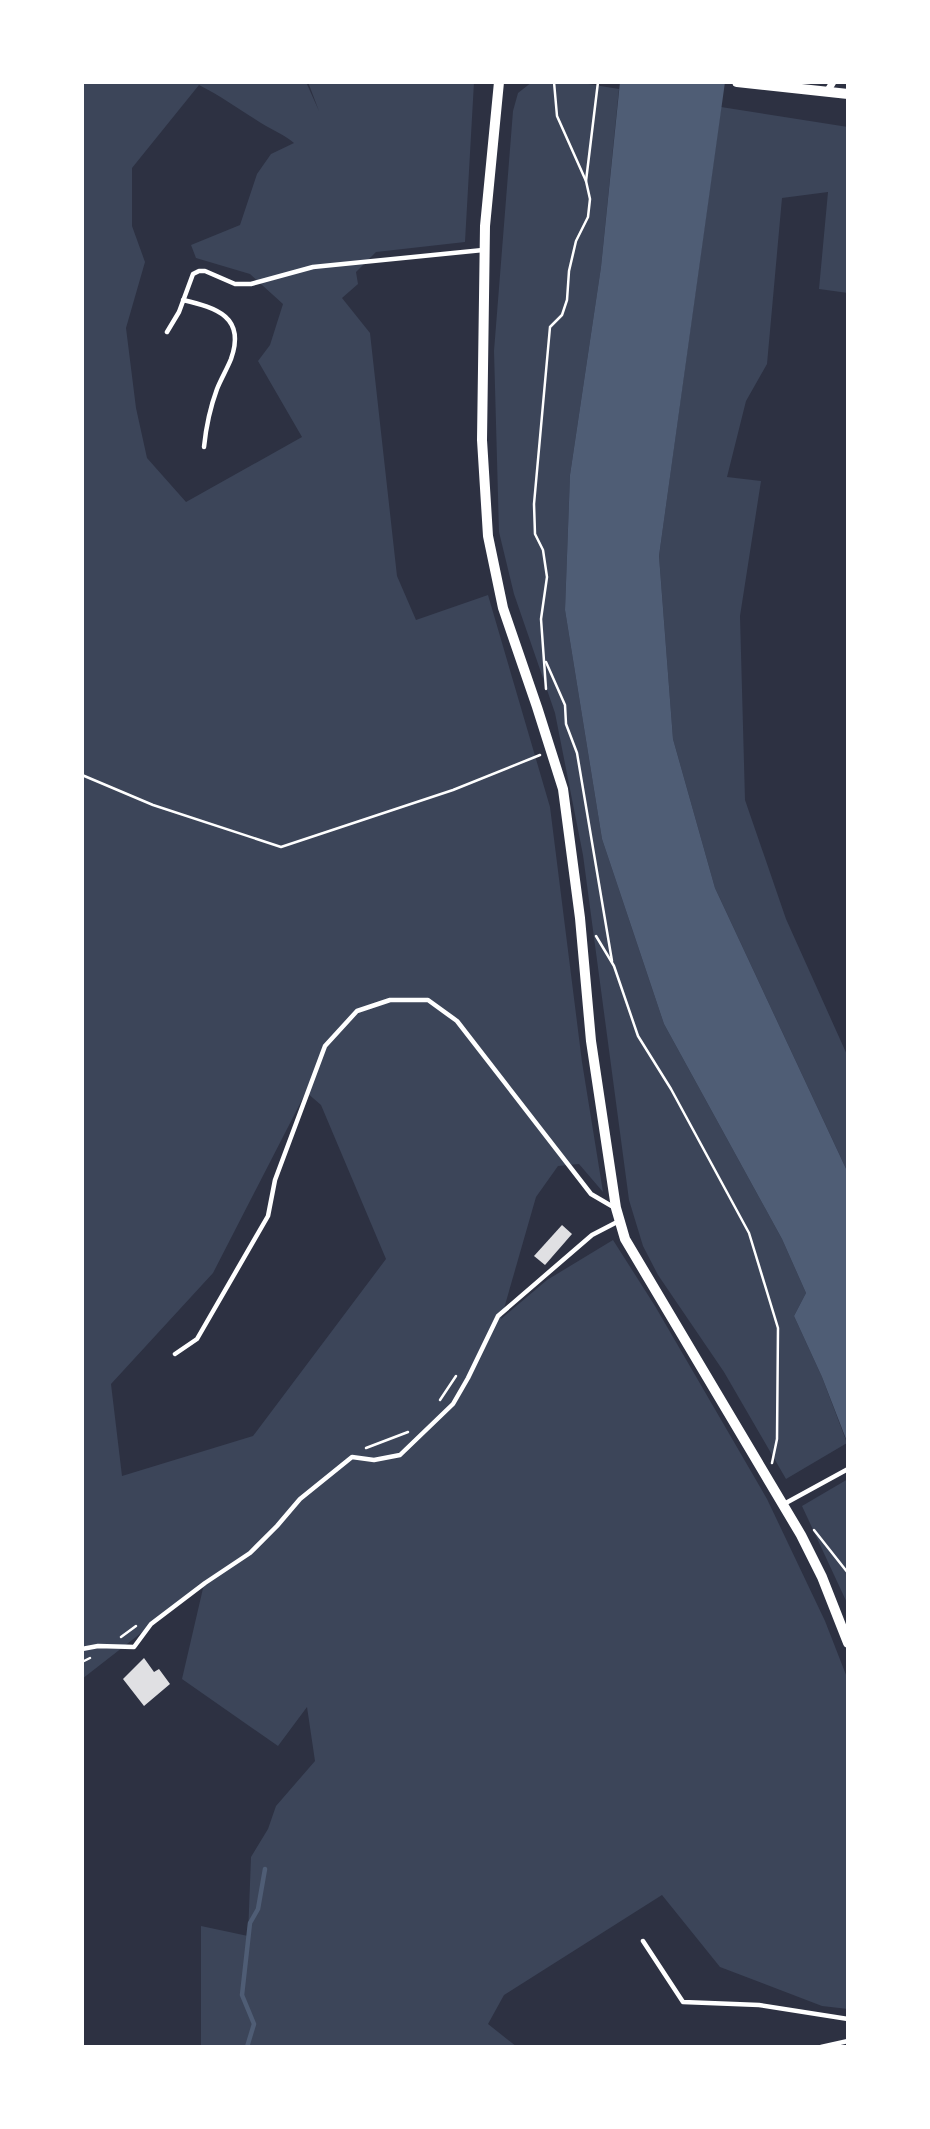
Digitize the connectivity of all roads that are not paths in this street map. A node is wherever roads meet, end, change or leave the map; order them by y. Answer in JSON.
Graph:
{"nodes":[{"id":1,"x":499,"y":82,"type":"edge"},
{"id":2,"x":737,"y":82,"type":"edge"},
{"id":3,"x":830,"y":87,"type":"edge"},
{"id":4,"x":848,"y":94,"type":"edge"},
{"id":5,"x":484,"y":250,"type":"junction"},
{"id":6,"x":183,"y":300,"type":"junction"},
{"id":7,"x":167,"y":332,"type":"dead end"},
{"id":8,"x":204,"y":447,"type":"dead end"},
{"id":9,"x":616,"y":1209,"type":"junction"},
{"id":10,"x":620,"y":1220,"type":"junction"},
{"id":11,"x":175,"y":1354,"type":"dead end"},
{"id":12,"x":848,"y":1469,"type":"edge"},
{"id":13,"x":784,"y":1504,"type":"junction"},
{"id":14,"x":848,"y":1643,"type":"edge"},
{"id":15,"x":82,"y":1650,"type":"edge"},
{"id":16,"x":643,"y":1941,"type":"dead end"},
{"id":17,"x":848,"y":2019,"type":"edge"},
{"id":18,"x":848,"y":2041,"type":"edge"},
{"id":19,"x":821,"y":2047,"type":"edge"}],
"edges":[{"from":1,"to":5,"type":"street"},
{"from":2,"to":3,"type":"street"},
{"from":3,"to":4,"type":"street"},
{"from":5,"to":6,"type":"lane"},
{"from":5,"to":9,"type":"street"},
{"from":6,"to":7,"type":"lane"},
{"from":6,"to":8,"type":"lane"},
{"from":9,"to":10,"type":"street"},
{"from":9,"to":11,"type":"lane"},
{"from":10,"to":13,"type":"street"},
{"from":10,"to":15,"type":"lane"},
{"from":12,"to":13,"type":"lane"},
{"from":13,"to":14,"type":"street"},
{"from":16,"to":17,"type":"lane"},
{"from":18,"to":19,"type":"lane"}]}
